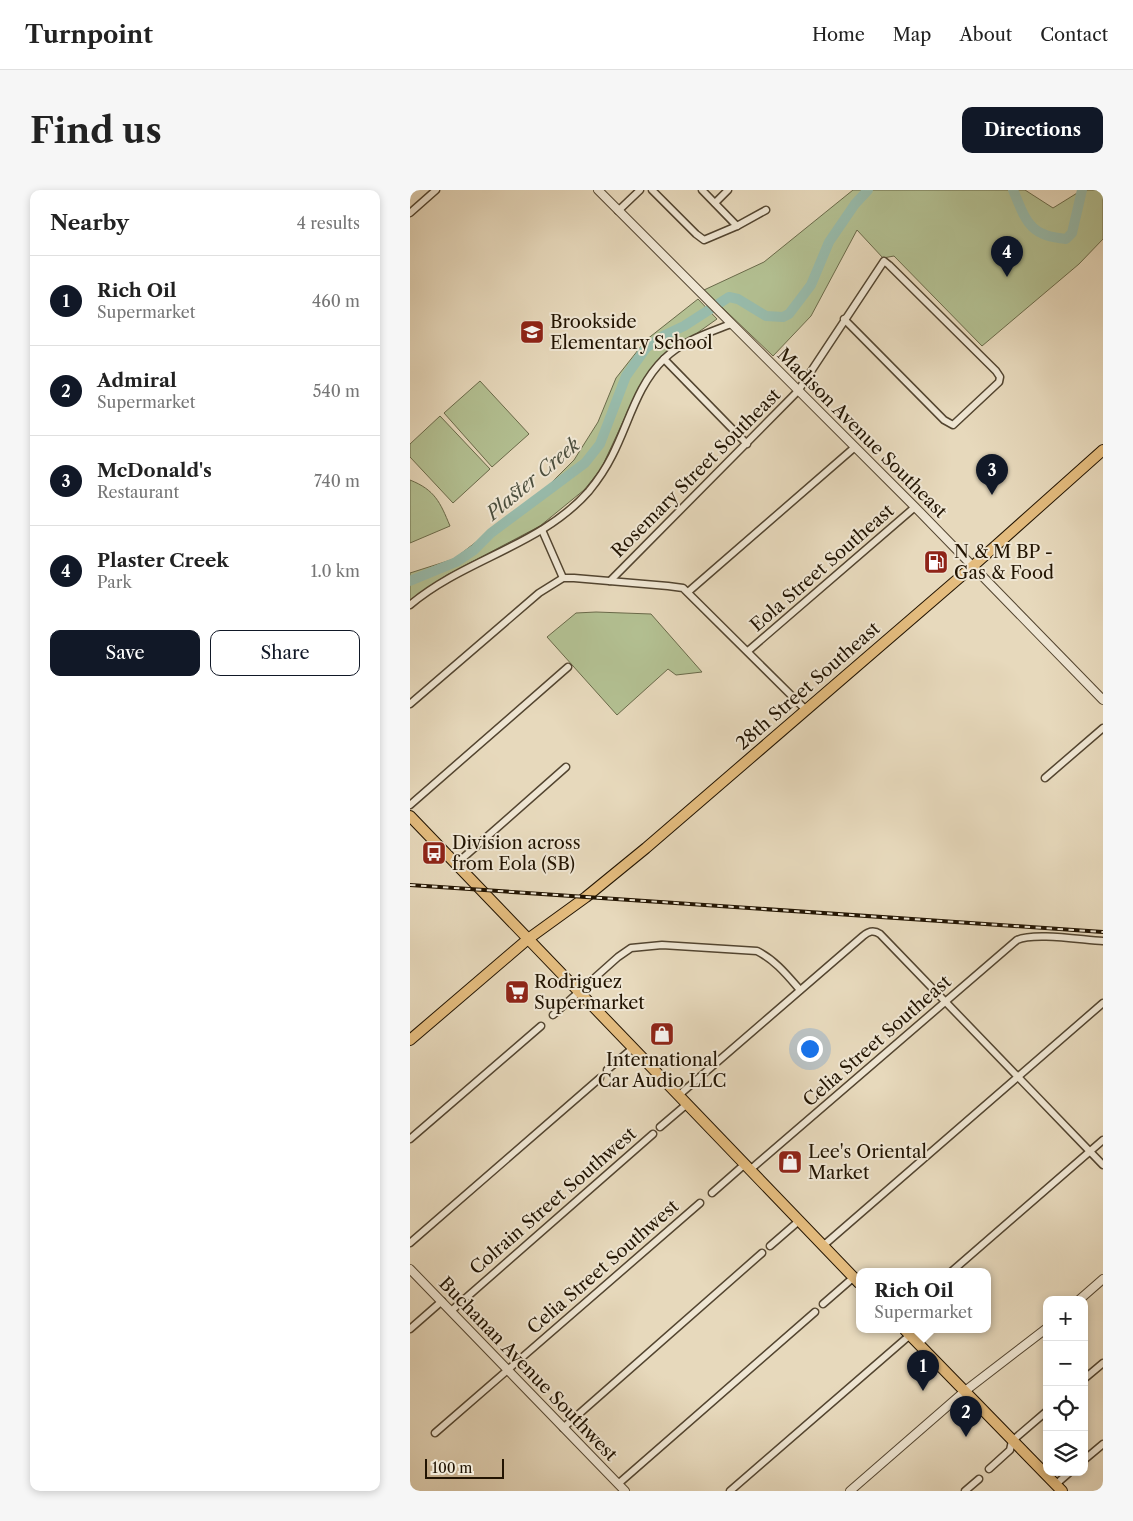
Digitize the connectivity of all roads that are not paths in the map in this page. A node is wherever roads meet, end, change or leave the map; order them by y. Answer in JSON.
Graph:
{"nodes":[{"id":1,"x":436,"y":190,"type":"edge"},
{"id":2,"x":598,"y":190,"type":"edge"},
{"id":3,"x":640,"y":190,"type":"edge"},
{"id":4,"x":652,"y":190,"type":"edge"},
{"id":5,"x":702,"y":190,"type":"edge"},
{"id":6,"x":728,"y":190,"type":"edge"},
{"id":7,"x":715,"y":203,"type":"junction"},
{"id":8,"x":766,"y":210,"type":"dead end"},
{"id":9,"x":618,"y":211,"type":"junction"},
{"id":10,"x":410,"y":213,"type":"edge"},
{"id":11,"x":737,"y":226,"type":"junction"},
{"id":12,"x":844,"y":319,"type":"junction"},
{"id":13,"x":731,"y":324,"type":"junction"},
{"id":14,"x":664,"y":359,"type":"junction"},
{"id":15,"x":798,"y":391,"type":"junction"},
{"id":16,"x":747,"y":444,"type":"junction"},
{"id":17,"x":855,"y":447,"type":"junction"},
{"id":18,"x":1103,"y":450,"type":"edge"},
{"id":19,"x":915,"y":507,"type":"junction"},
{"id":20,"x":542,"y":530,"type":"junction"},
{"id":21,"x":973,"y":566,"type":"junction"},
{"id":22,"x":563,"y":578,"type":"junction"},
{"id":23,"x":610,"y":581,"type":"junction"},
{"id":24,"x":688,"y":592,"type":"junction"},
{"id":25,"x":410,"y":605,"type":"edge"},
{"id":26,"x":748,"y":651,"type":"junction"},
{"id":27,"x":568,"y":667,"type":"dead end"},
{"id":28,"x":1103,"y":700,"type":"edge"},
{"id":29,"x":410,"y":704,"type":"edge"},
{"id":30,"x":806,"y":710,"type":"junction"},
{"id":31,"x":1103,"y":728,"type":"edge"},
{"id":32,"x":566,"y":767,"type":"dead end"},
{"id":33,"x":1045,"y":778,"type":"dead end"},
{"id":34,"x":410,"y":805,"type":"edge"},
{"id":35,"x":410,"y":816,"type":"edge"},
{"id":36,"x":456,"y":864,"type":"junction"},
{"id":37,"x":528,"y":939,"type":"junction"},
{"id":38,"x":1103,"y":941,"type":"edge"},
{"id":39,"x":800,"y":990,"type":"junction"},
{"id":40,"x":579,"y":992,"type":"junction"},
{"id":41,"x":945,"y":1002,"type":"junction"},
{"id":42,"x":1103,"y":1002,"type":"edge"},
{"id":43,"x":553,"y":1015,"type":"dead end"},
{"id":44,"x":541,"y":1026,"type":"dead end"},
{"id":45,"x":410,"y":1040,"type":"edge"},
{"id":46,"x":633,"y":1048,"type":"junction"},
{"id":47,"x":607,"y":1070,"type":"dead end"},
{"id":48,"x":1017,"y":1077,"type":"junction"},
{"id":49,"x":600,"y":1078,"type":"dead end"},
{"id":50,"x":679,"y":1095,"type":"junction"},
{"id":51,"x":687,"y":1104,"type":"junction"},
{"id":52,"x":660,"y":1127,"type":"dead end"},
{"id":53,"x":653,"y":1134,"type":"dead end"},
{"id":54,"x":410,"y":1140,"type":"edge"},
{"id":55,"x":1103,"y":1140,"type":"edge"},
{"id":56,"x":1090,"y":1152,"type":"junction"},
{"id":57,"x":1103,"y":1165,"type":"edge"},
{"id":58,"x":748,"y":1166,"type":"junction"},
{"id":59,"x":712,"y":1193,"type":"dead end"},
{"id":60,"x":700,"y":1203,"type":"dead end"},
{"id":61,"x":800,"y":1220,"type":"junction"},
{"id":62,"x":410,"y":1243,"type":"edge"},
{"id":63,"x":824,"y":1245,"type":"junction"},
{"id":64,"x":770,"y":1246,"type":"dead end"},
{"id":65,"x":762,"y":1253,"type":"dead end"},
{"id":66,"x":956,"y":1268,"type":"edge"},
{"id":67,"x":410,"y":1269,"type":"edge"},
{"id":68,"x":1103,"y":1279,"type":"edge"},
{"id":69,"x":856,"y":1280,"type":"edge"},
{"id":70,"x":1084,"y":1296,"type":"edge"},
{"id":71,"x":442,"y":1301,"type":"junction"},
{"id":72,"x":823,"y":1304,"type":"dead end"},
{"id":73,"x":451,"y":1311,"type":"junction"},
{"id":74,"x":815,"y":1312,"type":"dead end"},
{"id":75,"x":410,"y":1329,"type":"edge"},
{"id":76,"x":1043,"y":1331,"type":"edge"},
{"id":77,"x":906,"y":1333,"type":"edge"},
{"id":78,"x":908,"y":1333,"type":"edge"},
{"id":79,"x":1103,"y":1363,"type":"edge"},
{"id":80,"x":509,"y":1370,"type":"junction"},
{"id":81,"x":1088,"y":1376,"type":"edge"},
{"id":82,"x":966,"y":1391,"type":"junction"},
{"id":83,"x":1043,"y":1414,"type":"edge"},
{"id":84,"x":563,"y":1428,"type":"junction"},
{"id":85,"x":435,"y":1433,"type":"dead end"},
{"id":86,"x":1012,"y":1441,"type":"junction"},
{"id":87,"x":1103,"y":1444,"type":"edge"},
{"id":88,"x":1088,"y":1457,"type":"edge"},
{"id":89,"x":989,"y":1469,"type":"dead end"},
{"id":90,"x":1067,"y":1476,"type":"edge"},
{"id":91,"x":979,"y":1479,"type":"dead end"},
{"id":92,"x":618,"y":1484,"type":"junction"},
{"id":93,"x":1058,"y":1488,"type":"edge"},
{"id":94,"x":624,"y":1491,"type":"edge"},
{"id":95,"x":730,"y":1491,"type":"edge"},
{"id":96,"x":850,"y":1491,"type":"edge"},
{"id":97,"x":966,"y":1491,"type":"edge"}],
"edges":[{"from":1,"to":10,"type":"street"},
{"from":2,"to":9,"type":"street","name":"Madison Avenue Southeast"},
{"from":3,"to":9,"type":"street"},
{"from":4,"to":11,"type":"street"},
{"from":5,"to":7,"type":"street"},
{"from":6,"to":7,"type":"street"},
{"from":7,"to":11,"type":"street"},
{"from":8,"to":11,"type":"street"},
{"from":9,"to":13,"type":"street","name":"Madison Avenue Southeast"},
{"from":12,"to":12,"type":"street","name":"Rosemary Street Southeast"},
{"from":12,"to":15,"type":"street","name":"Rosemary Street Southeast"},
{"from":13,"to":14,"type":"street"},
{"from":13,"to":15,"type":"street","name":"Madison Avenue Southeast"},
{"from":14,"to":16,"type":"street"},
{"from":14,"to":20,"type":"street"},
{"from":15,"to":16,"type":"street","name":"Rosemary Street Southeast"},
{"from":15,"to":17,"type":"street","name":"Madison Avenue Southeast"},
{"from":16,"to":23,"type":"street","name":"Rosemary Street Southeast"},
{"from":17,"to":19,"type":"street","name":"Madison Avenue Southeast"},
{"from":17,"to":24,"type":"street"},
{"from":18,"to":21,"type":"main road","name":"28th Street Southeast"},
{"from":19,"to":21,"type":"street","name":"Madison Avenue Southeast"},
{"from":19,"to":26,"type":"street","name":"Eola Street Southeast"},
{"from":20,"to":22,"type":"street"},
{"from":20,"to":25,"type":"street"},
{"from":21,"to":28,"type":"street","name":"Madison Avenue Southeast"},
{"from":21,"to":30,"type":"main road","name":"28th Street Southeast"},
{"from":22,"to":23,"type":"street"},
{"from":22,"to":29,"type":"street"},
{"from":23,"to":24,"type":"street"},
{"from":24,"to":26,"type":"street"},
{"from":26,"to":30,"type":"street"},
{"from":27,"to":34,"type":"street"},
{"from":30,"to":37,"type":"main road","name":"28th Street Southeast"},
{"from":31,"to":33,"type":"street"},
{"from":32,"to":36,"type":"street"},
{"from":35,"to":36,"type":"main road"},
{"from":36,"to":37,"type":"main road"},
{"from":37,"to":40,"type":"main road"},
{"from":37,"to":45,"type":"main road","name":"28th Street Southeast"},
{"from":38,"to":41,"type":"street","name":"Celia Street Southeast"},
{"from":39,"to":40,"type":"street"},
{"from":39,"to":41,"type":"street"},
{"from":39,"to":50,"type":"street"},
{"from":40,"to":43,"type":"street"},
{"from":40,"to":46,"type":"main road"},
{"from":41,"to":48,"type":"street"},
{"from":41,"to":58,"type":"street","name":"Celia Street Southeast"},
{"from":42,"to":48,"type":"street"},
{"from":44,"to":54,"type":"street"},
{"from":46,"to":47,"type":"street"},
{"from":46,"to":50,"type":"main road"},
{"from":48,"to":56,"type":"street"},
{"from":48,"to":63,"type":"street"},
{"from":49,"to":62,"type":"street"},
{"from":50,"to":51,"type":"main road"},
{"from":51,"to":52,"type":"street","name":"Colrain Street Southwest"},
{"from":51,"to":58,"type":"main road"},
{"from":53,"to":73,"type":"street","name":"Colrain Street Southwest"},
{"from":55,"to":56,"type":"street"},
{"from":56,"to":57,"type":"street"},
{"from":56,"to":66,"type":"street"},
{"from":58,"to":59,"type":"street"},
{"from":58,"to":61,"type":"main road"},
{"from":60,"to":80,"type":"street","name":"Celia Street Southwest"},
{"from":61,"to":63,"type":"main road"},
{"from":61,"to":64,"type":"street"},
{"from":63,"to":69,"type":"main road"},
{"from":65,"to":84,"type":"street"},
{"from":67,"to":71,"type":"street","name":"Buchanan Avenue Southwest"},
{"from":68,"to":70,"type":"street"},
{"from":69,"to":72,"type":"street"},
{"from":71,"to":73,"type":"street","name":"Buchanan Avenue Southwest"},
{"from":71,"to":75,"type":"street"},
{"from":73,"to":80,"type":"street","name":"Buchanan Avenue Southwest"},
{"from":74,"to":92,"type":"street"},
{"from":76,"to":82,"type":"street"},
{"from":77,"to":95,"type":"street"},
{"from":78,"to":82,"type":"main road"},
{"from":79,"to":81,"type":"street"},
{"from":80,"to":84,"type":"street","name":"Buchanan Avenue Southwest"},
{"from":80,"to":85,"type":"street","name":"Celia Street Southwest"},
{"from":82,"to":86,"type":"main road"},
{"from":82,"to":96,"type":"street"},
{"from":83,"to":86,"type":"street"},
{"from":84,"to":92,"type":"street","name":"Buchanan Avenue Southwest"},
{"from":86,"to":89,"type":"street"},
{"from":86,"to":93,"type":"main road"},
{"from":87,"to":88,"type":"street"},
{"from":90,"to":93,"type":"street"},
{"from":91,"to":97,"type":"street"},
{"from":92,"to":94,"type":"street","name":"Buchanan Avenue Southwest"}]}
